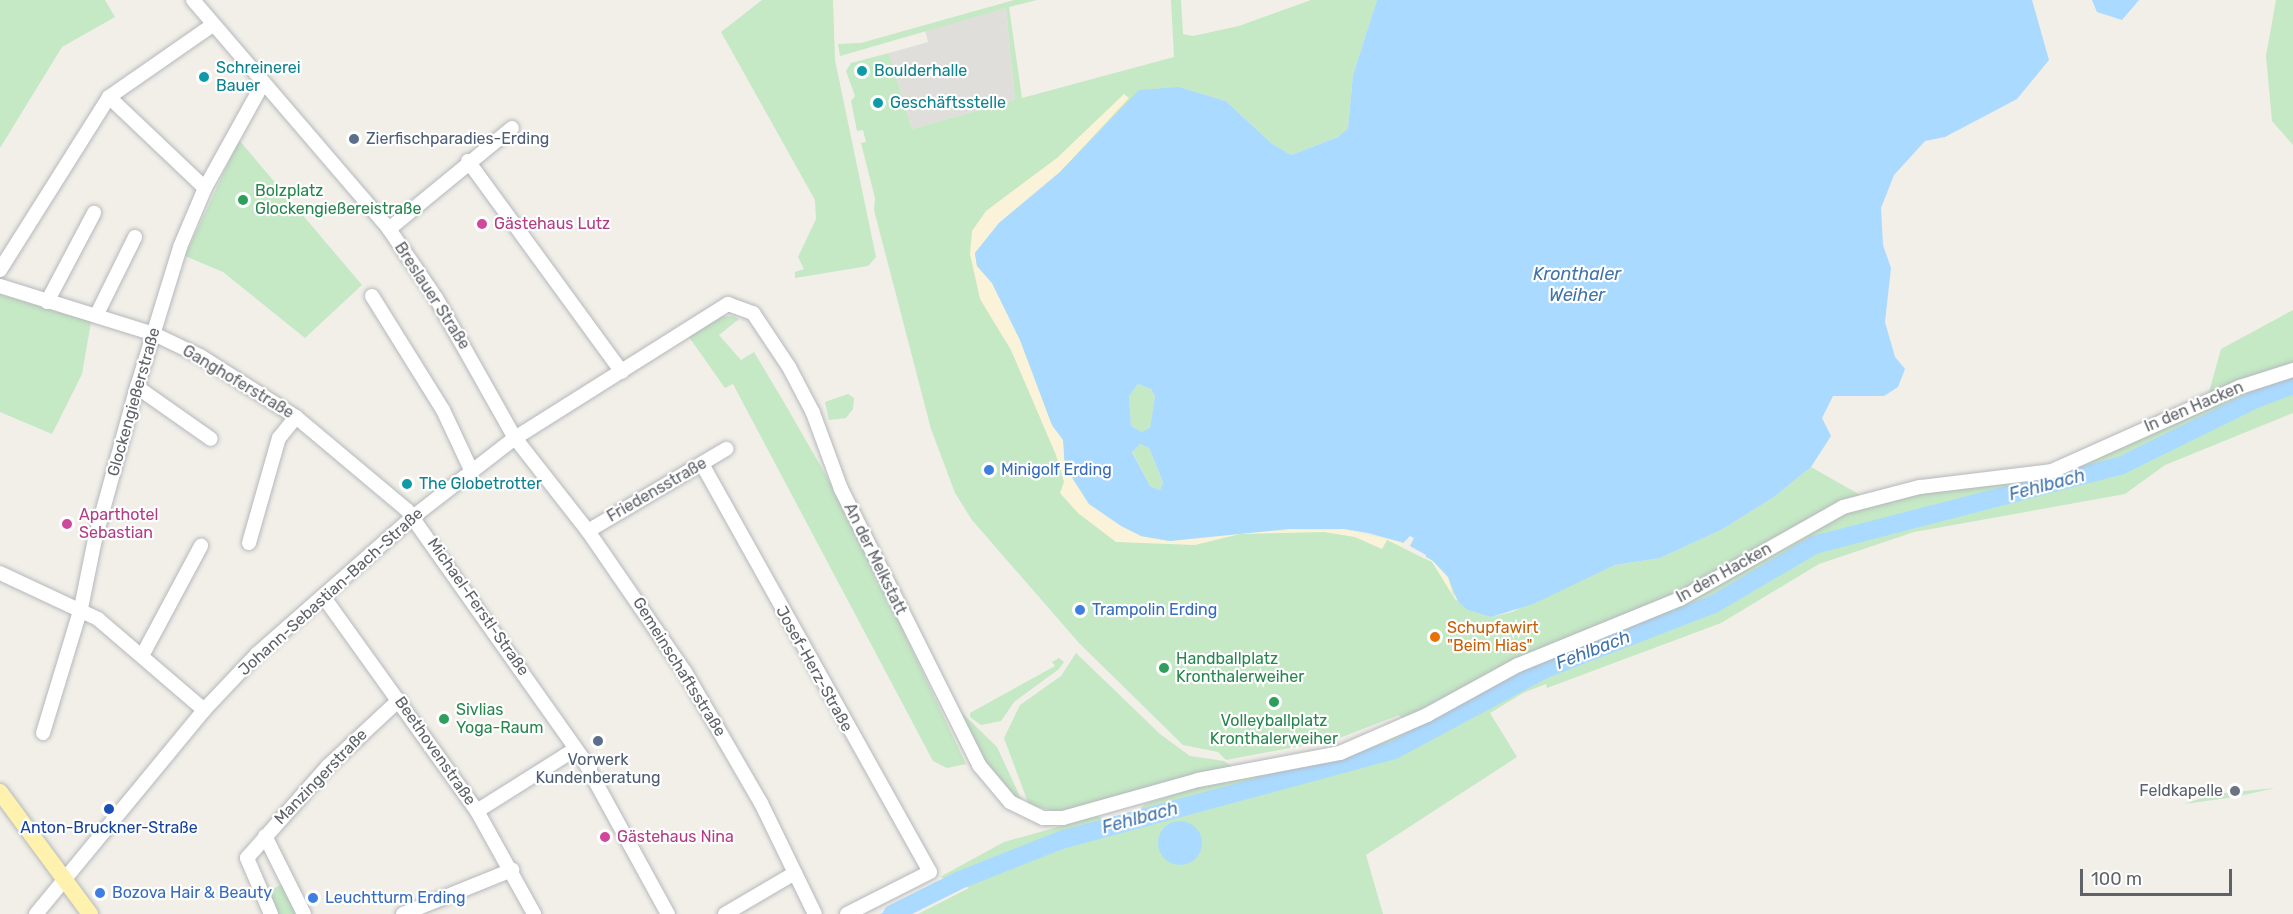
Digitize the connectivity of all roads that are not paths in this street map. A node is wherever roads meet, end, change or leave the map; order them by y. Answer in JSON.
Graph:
{"nodes":[{"id":1,"x":193,"y":0,"type":"edge"},
{"id":2,"x":212,"y":26,"type":"junction"},
{"id":3,"x":262,"y":85,"type":"junction"},
{"id":4,"x":109,"y":97,"type":"junction"},
{"id":5,"x":512,"y":128,"type":"dead end"},
{"id":6,"x":468,"y":161,"type":"junction"},
{"id":7,"x":205,"y":188,"type":"junction"},
{"id":8,"x":94,"y":213,"type":"dead end"},
{"id":9,"x":388,"y":229,"type":"junction"},
{"id":10,"x":135,"y":237,"type":"dead end"},
{"id":11,"x":0,"y":270,"type":"edge"},
{"id":12,"x":0,"y":286,"type":"edge"},
{"id":13,"x":372,"y":296,"type":"dead end"},
{"id":14,"x":47,"y":302,"type":"junction"},
{"id":15,"x":738,"y":305,"type":"joint"},
{"id":16,"x":97,"y":314,"type":"junction"},
{"id":17,"x":154,"y":334,"type":"junction"},
{"id":18,"x":2293,"y":370,"type":"edge"},
{"id":19,"x":622,"y":372,"type":"junction"},
{"id":20,"x":137,"y":387,"type":"junction"},
{"id":21,"x":296,"y":417,"type":"junction"},
{"id":22,"x":515,"y":438,"type":"junction"},
{"id":23,"x":211,"y":439,"type":"dead end"},
{"id":24,"x":726,"y":449,"type":"dead end"},
{"id":25,"x":702,"y":464,"type":"junction"},
{"id":26,"x":472,"y":472,"type":"junction"},
{"id":27,"x":413,"y":517,"type":"junction"},
{"id":28,"x":588,"y":531,"type":"junction"},
{"id":29,"x":249,"y":543,"type":"dead end"},
{"id":30,"x":201,"y":546,"type":"dead end"},
{"id":31,"x":0,"y":573,"type":"edge"},
{"id":32,"x":323,"y":596,"type":"junction"},
{"id":33,"x":81,"y":608,"type":"junction"},
{"id":34,"x":143,"y":654,"type":"junction"},
{"id":35,"x":399,"y":700,"type":"junction"},
{"id":36,"x":204,"y":710,"type":"junction"},
{"id":37,"x":43,"y":733,"type":"dead end"},
{"id":38,"x":574,"y":750,"type":"junction"},
{"id":39,"x":0,"y":792,"type":"edge"},
{"id":40,"x":1021,"y":809,"type":"joint"},
{"id":41,"x":477,"y":810,"type":"junction"},
{"id":42,"x":265,"y":836,"type":"junction"},
{"id":43,"x":512,"y":870,"type":"junction"},
{"id":44,"x":795,"y":873,"type":"junction"},
{"id":45,"x":64,"y":879,"type":"junction"},
{"id":46,"x":36,"y":914,"type":"edge"},
{"id":47,"x":90,"y":914,"type":"edge"},
{"id":48,"x":271,"y":914,"type":"edge"},
{"id":49,"x":304,"y":914,"type":"edge"},
{"id":50,"x":403,"y":914,"type":"edge"},
{"id":51,"x":534,"y":914,"type":"edge"},
{"id":52,"x":668,"y":914,"type":"edge"},
{"id":53,"x":725,"y":914,"type":"edge"},
{"id":54,"x":815,"y":914,"type":"edge"},
{"id":55,"x":847,"y":914,"type":"edge"}],
"edges":[{"from":1,"to":2,"type":"street","name":"Breslauer Straße"},
{"from":2,"to":3,"type":"street","name":"Breslauer Straße"},
{"from":2,"to":4,"type":"street"},
{"from":3,"to":7,"type":"street","name":"Glockengießerstraße"},
{"from":3,"to":9,"type":"street","name":"Breslauer Straße"},
{"from":4,"to":7,"type":"street"},
{"from":4,"to":11,"type":"street"},
{"from":5,"to":6,"type":"street"},
{"from":6,"to":9,"type":"street"},
{"from":6,"to":19,"type":"street"},
{"from":7,"to":17,"type":"street","name":"Glockengießerstraße"},
{"from":8,"to":14,"type":"street"},
{"from":9,"to":22,"type":"street","name":"Breslauer Straße"},
{"from":10,"to":16,"type":"street"},
{"from":12,"to":14,"type":"street","name":"Ganghoferstraße"},
{"from":13,"to":26,"type":"street"},
{"from":14,"to":16,"type":"street","name":"Ganghoferstraße"},
{"from":15,"to":19,"type":"street","name":"Johann-Sebastian-Bach-Straße"},
{"from":15,"to":40,"type":"street","name":"An der Melkstatt"},
{"from":16,"to":17,"type":"street","name":"Ganghoferstraße"},
{"from":17,"to":20,"type":"street","name":"Glockengießerstraße"},
{"from":17,"to":21,"type":"street","name":"Ganghoferstraße"},
{"from":18,"to":40,"type":"street","name":"In den Hacken"},
{"from":19,"to":22,"type":"street","name":"Johann-Sebastian-Bach-Straße"},
{"from":20,"to":23,"type":"street"},
{"from":20,"to":33,"type":"street","name":"Glockengießerstraße"},
{"from":21,"to":27,"type":"street","name":"Ganghoferstraße"},
{"from":21,"to":29,"type":"street"},
{"from":22,"to":26,"type":"street","name":"Johann-Sebastian-Bach-Straße"},
{"from":22,"to":28,"type":"street","name":"Gemeinschaftsstraße"},
{"from":24,"to":25,"type":"street","name":"Friedensstraße"},
{"from":25,"to":28,"type":"street","name":"Friedensstraße"},
{"from":25,"to":55,"type":"street","name":"Josef-Herz-Straße"},
{"from":26,"to":27,"type":"street","name":"Johann-Sebastian-Bach-Straße"},
{"from":27,"to":32,"type":"street","name":"Johann-Sebastian-Bach-Straße"},
{"from":27,"to":38,"type":"street","name":"Michael-Ferstl-Straße"},
{"from":28,"to":44,"type":"street","name":"Gemeinschaftsstraße"},
{"from":30,"to":34,"type":"street"},
{"from":31,"to":33,"type":"street"},
{"from":32,"to":35,"type":"street","name":"Beethovenstraße"},
{"from":32,"to":36,"type":"street","name":"Johann-Sebastian-Bach-Straße"},
{"from":33,"to":34,"type":"street"},
{"from":33,"to":37,"type":"street","name":"Glockengießerstraße"},
{"from":34,"to":36,"type":"street"},
{"from":35,"to":41,"type":"street","name":"Beethovenstraße"},
{"from":35,"to":42,"type":"street","name":"Manzingerstraße"},
{"from":36,"to":45,"type":"street","name":"Johann-Sebastian-Bach-Straße"},
{"from":38,"to":41,"type":"street"},
{"from":38,"to":52,"type":"street","name":"Michael-Ferstl-Straße"},
{"from":39,"to":45,"type":"main road"},
{"from":41,"to":43,"type":"street","name":"Beethovenstraße"},
{"from":42,"to":48,"type":"street","name":"Manzingerstraße"},
{"from":42,"to":49,"type":"street"},
{"from":43,"to":50,"type":"street"},
{"from":43,"to":51,"type":"street","name":"Beethovenstraße"},
{"from":44,"to":53,"type":"street"},
{"from":44,"to":54,"type":"street","name":"Gemeinschaftsstraße"},
{"from":45,"to":46,"type":"street","name":"Johann-Sebastian-Bach-Straße"},
{"from":45,"to":47,"type":"main road"}]}
